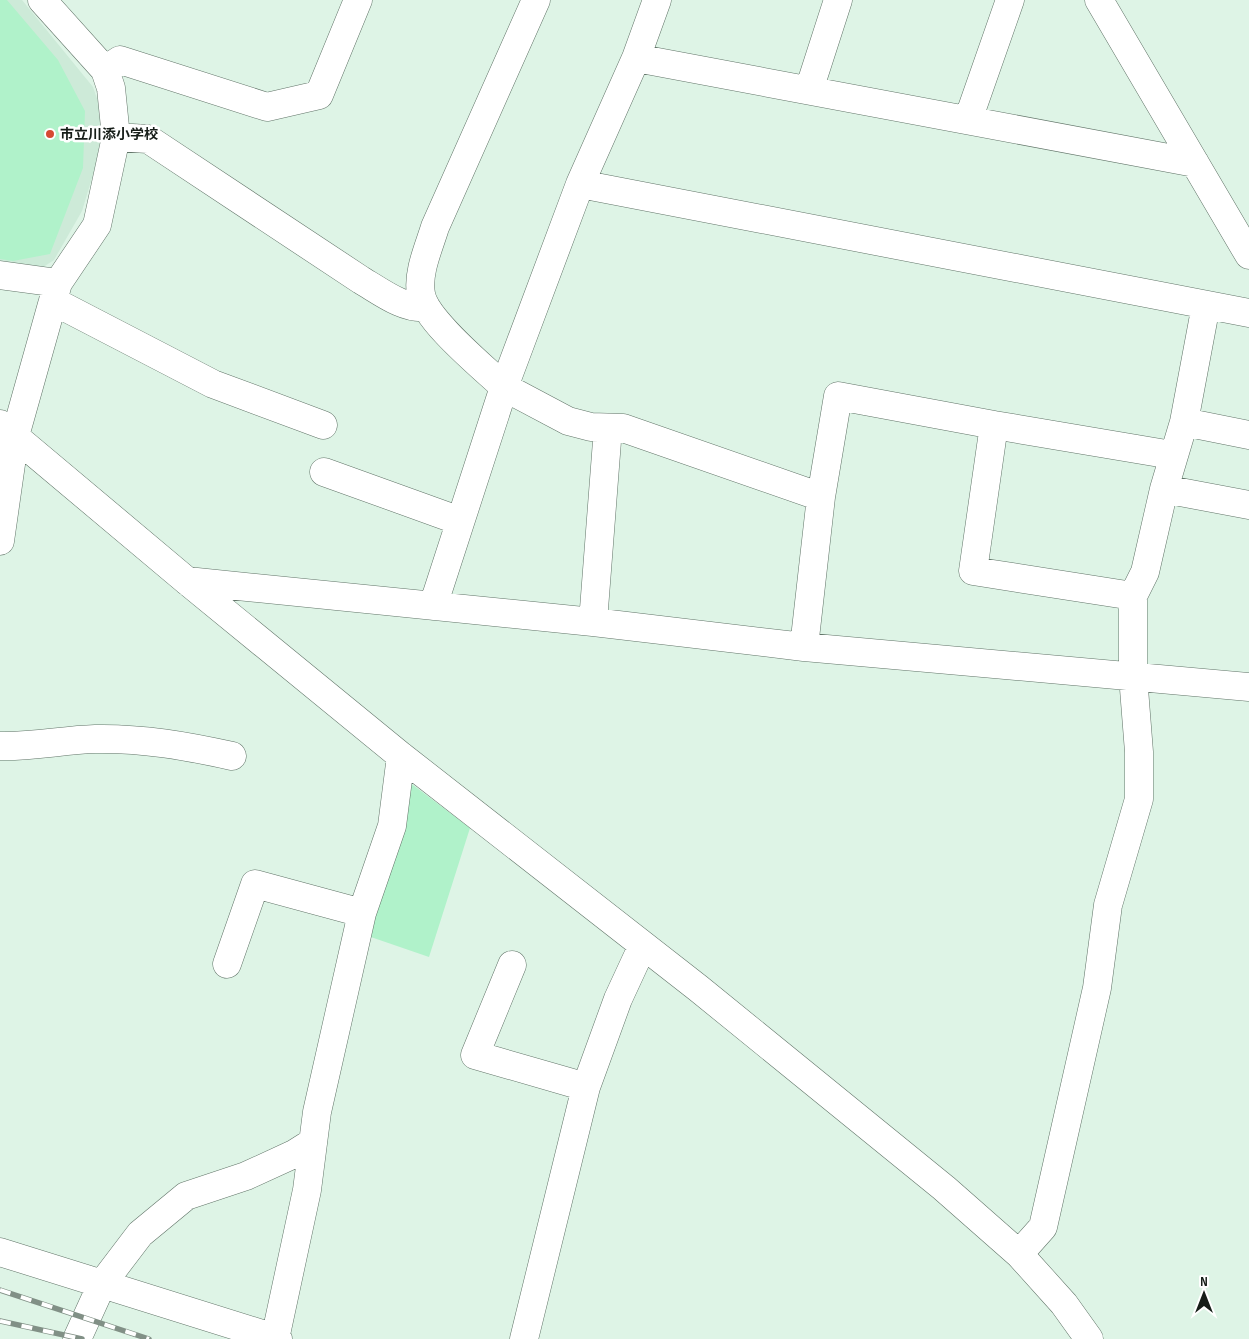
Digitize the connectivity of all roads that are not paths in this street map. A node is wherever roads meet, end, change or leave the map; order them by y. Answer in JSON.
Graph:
{"nodes":[{"id":1,"x":42,"y":0,"type":"edge"},
{"id":2,"x":358,"y":0,"type":"edge"},
{"id":3,"x":536,"y":0,"type":"edge"},
{"id":4,"x":657,"y":0,"type":"edge"},
{"id":5,"x":838,"y":0,"type":"edge"},
{"id":6,"x":1010,"y":0,"type":"edge"},
{"id":7,"x":1099,"y":0,"type":"edge"},
{"id":8,"x":636,"y":58,"type":"junction"},
{"id":9,"x":105,"y":70,"type":"junction"},
{"id":10,"x":810,"y":90,"type":"junction"},
{"id":11,"x":968,"y":120,"type":"junction"},
{"id":12,"x":116,"y":137,"type":"junction"},
{"id":13,"x":1194,"y":162,"type":"junction"},
{"id":14,"x":580,"y":184,"type":"junction"},
{"id":15,"x":1249,"y":254,"type":"edge"},
{"id":16,"x":0,"y":275,"type":"edge"},
{"id":17,"x":55,"y":292,"type":"junction"},
{"id":18,"x":1206,"y":305,"type":"junction"},
{"id":19,"x":426,"y":307,"type":"junction"},
{"id":20,"x":1249,"y":313,"type":"edge"},
{"id":21,"x":504,"y":387,"type":"junction"},
{"id":22,"x":1184,"y":422,"type":"junction"},
{"id":23,"x":994,"y":424,"type":"junction"},
{"id":24,"x":323,"y":425,"type":"dead end"},
{"id":25,"x":608,"y":428,"type":"junction"},
{"id":26,"x":8,"y":430,"type":"edge"},
{"id":27,"x":1249,"y":435,"type":"edge"},
{"id":28,"x":1172,"y":455,"type":"junction"},
{"id":29,"x":324,"y":472,"type":"dead end"},
{"id":30,"x":1164,"y":489,"type":"junction"},
{"id":31,"x":821,"y":497,"type":"junction"},
{"id":32,"x":1249,"y":505,"type":"edge"},
{"id":33,"x":460,"y":521,"type":"junction"},
{"id":34,"x":0,"y":541,"type":"edge"},
{"id":35,"x":187,"y":581,"type":"junction"},
{"id":36,"x":1134,"y":596,"type":"junction"},
{"id":37,"x":433,"y":606,"type":"junction"},
{"id":38,"x":593,"y":622,"type":"junction"},
{"id":39,"x":804,"y":647,"type":"junction"},
{"id":40,"x":1133,"y":676,"type":"junction"},
{"id":41,"x":1249,"y":687,"type":"edge"},
{"id":42,"x":0,"y":746,"type":"edge"},
{"id":43,"x":232,"y":756,"type":"dead end"},
{"id":44,"x":401,"y":756,"type":"junction"},
{"id":45,"x":362,"y":913,"type":"junction"},
{"id":46,"x":643,"y":946,"type":"junction"},
{"id":47,"x":227,"y":964,"type":"dead end"},
{"id":48,"x":512,"y":965,"type":"dead end"},
{"id":49,"x":586,"y":1087,"type":"junction"},
{"id":50,"x":313,"y":1142,"type":"junction"},
{"id":51,"x":0,"y":1252,"type":"edge"},
{"id":52,"x":1019,"y":1254,"type":"junction"},
{"id":53,"x":102,"y":1284,"type":"junction"},
{"id":54,"x":77,"y":1339,"type":"edge"},
{"id":55,"x":276,"y":1339,"type":"edge"},
{"id":56,"x":524,"y":1339,"type":"edge"},
{"id":57,"x":1089,"y":1339,"type":"edge"}],
"edges":[{"from":1,"to":9,"type":"street"},
{"from":2,"to":9,"type":"street"},
{"from":3,"to":19,"type":"street"},
{"from":4,"to":8,"type":"street"},
{"from":5,"to":10,"type":"street"},
{"from":6,"to":11,"type":"street"},
{"from":7,"to":13,"type":"street"},
{"from":8,"to":10,"type":"street"},
{"from":8,"to":14,"type":"street"},
{"from":9,"to":12,"type":"street"},
{"from":10,"to":11,"type":"street"},
{"from":11,"to":13,"type":"street"},
{"from":12,"to":17,"type":"street"},
{"from":12,"to":19,"type":"street"},
{"from":13,"to":15,"type":"street"},
{"from":14,"to":18,"type":"street"},
{"from":14,"to":21,"type":"street"},
{"from":16,"to":17,"type":"street"},
{"from":17,"to":24,"type":"street"},
{"from":17,"to":26,"type":"street"},
{"from":18,"to":20,"type":"street"},
{"from":18,"to":22,"type":"street"},
{"from":19,"to":21,"type":"street"},
{"from":21,"to":25,"type":"street"},
{"from":21,"to":33,"type":"street"},
{"from":22,"to":27,"type":"street"},
{"from":22,"to":28,"type":"street"},
{"from":23,"to":28,"type":"street"},
{"from":23,"to":31,"type":"street"},
{"from":23,"to":36,"type":"street"},
{"from":25,"to":31,"type":"street"},
{"from":25,"to":38,"type":"street"},
{"from":26,"to":34,"type":"street"},
{"from":26,"to":35,"type":"street"},
{"from":28,"to":30,"type":"street"},
{"from":29,"to":33,"type":"street"},
{"from":30,"to":32,"type":"street"},
{"from":30,"to":36,"type":"street"},
{"from":31,"to":39,"type":"street"},
{"from":33,"to":37,"type":"street"},
{"from":35,"to":37,"type":"street"},
{"from":35,"to":44,"type":"street"},
{"from":36,"to":40,"type":"street"},
{"from":37,"to":38,"type":"street"},
{"from":38,"to":39,"type":"street"},
{"from":39,"to":40,"type":"street"},
{"from":40,"to":41,"type":"street"},
{"from":40,"to":52,"type":"street"},
{"from":42,"to":43,"type":"street"},
{"from":44,"to":45,"type":"street"},
{"from":44,"to":46,"type":"street"},
{"from":45,"to":47,"type":"street"},
{"from":45,"to":50,"type":"street"},
{"from":46,"to":49,"type":"street"},
{"from":46,"to":52,"type":"street"},
{"from":48,"to":49,"type":"street"},
{"from":49,"to":56,"type":"street"},
{"from":50,"to":53,"type":"street"},
{"from":50,"to":55,"type":"street"},
{"from":51,"to":53,"type":"street"},
{"from":52,"to":57,"type":"street"},
{"from":53,"to":54,"type":"street"},
{"from":53,"to":55,"type":"street"}]}
